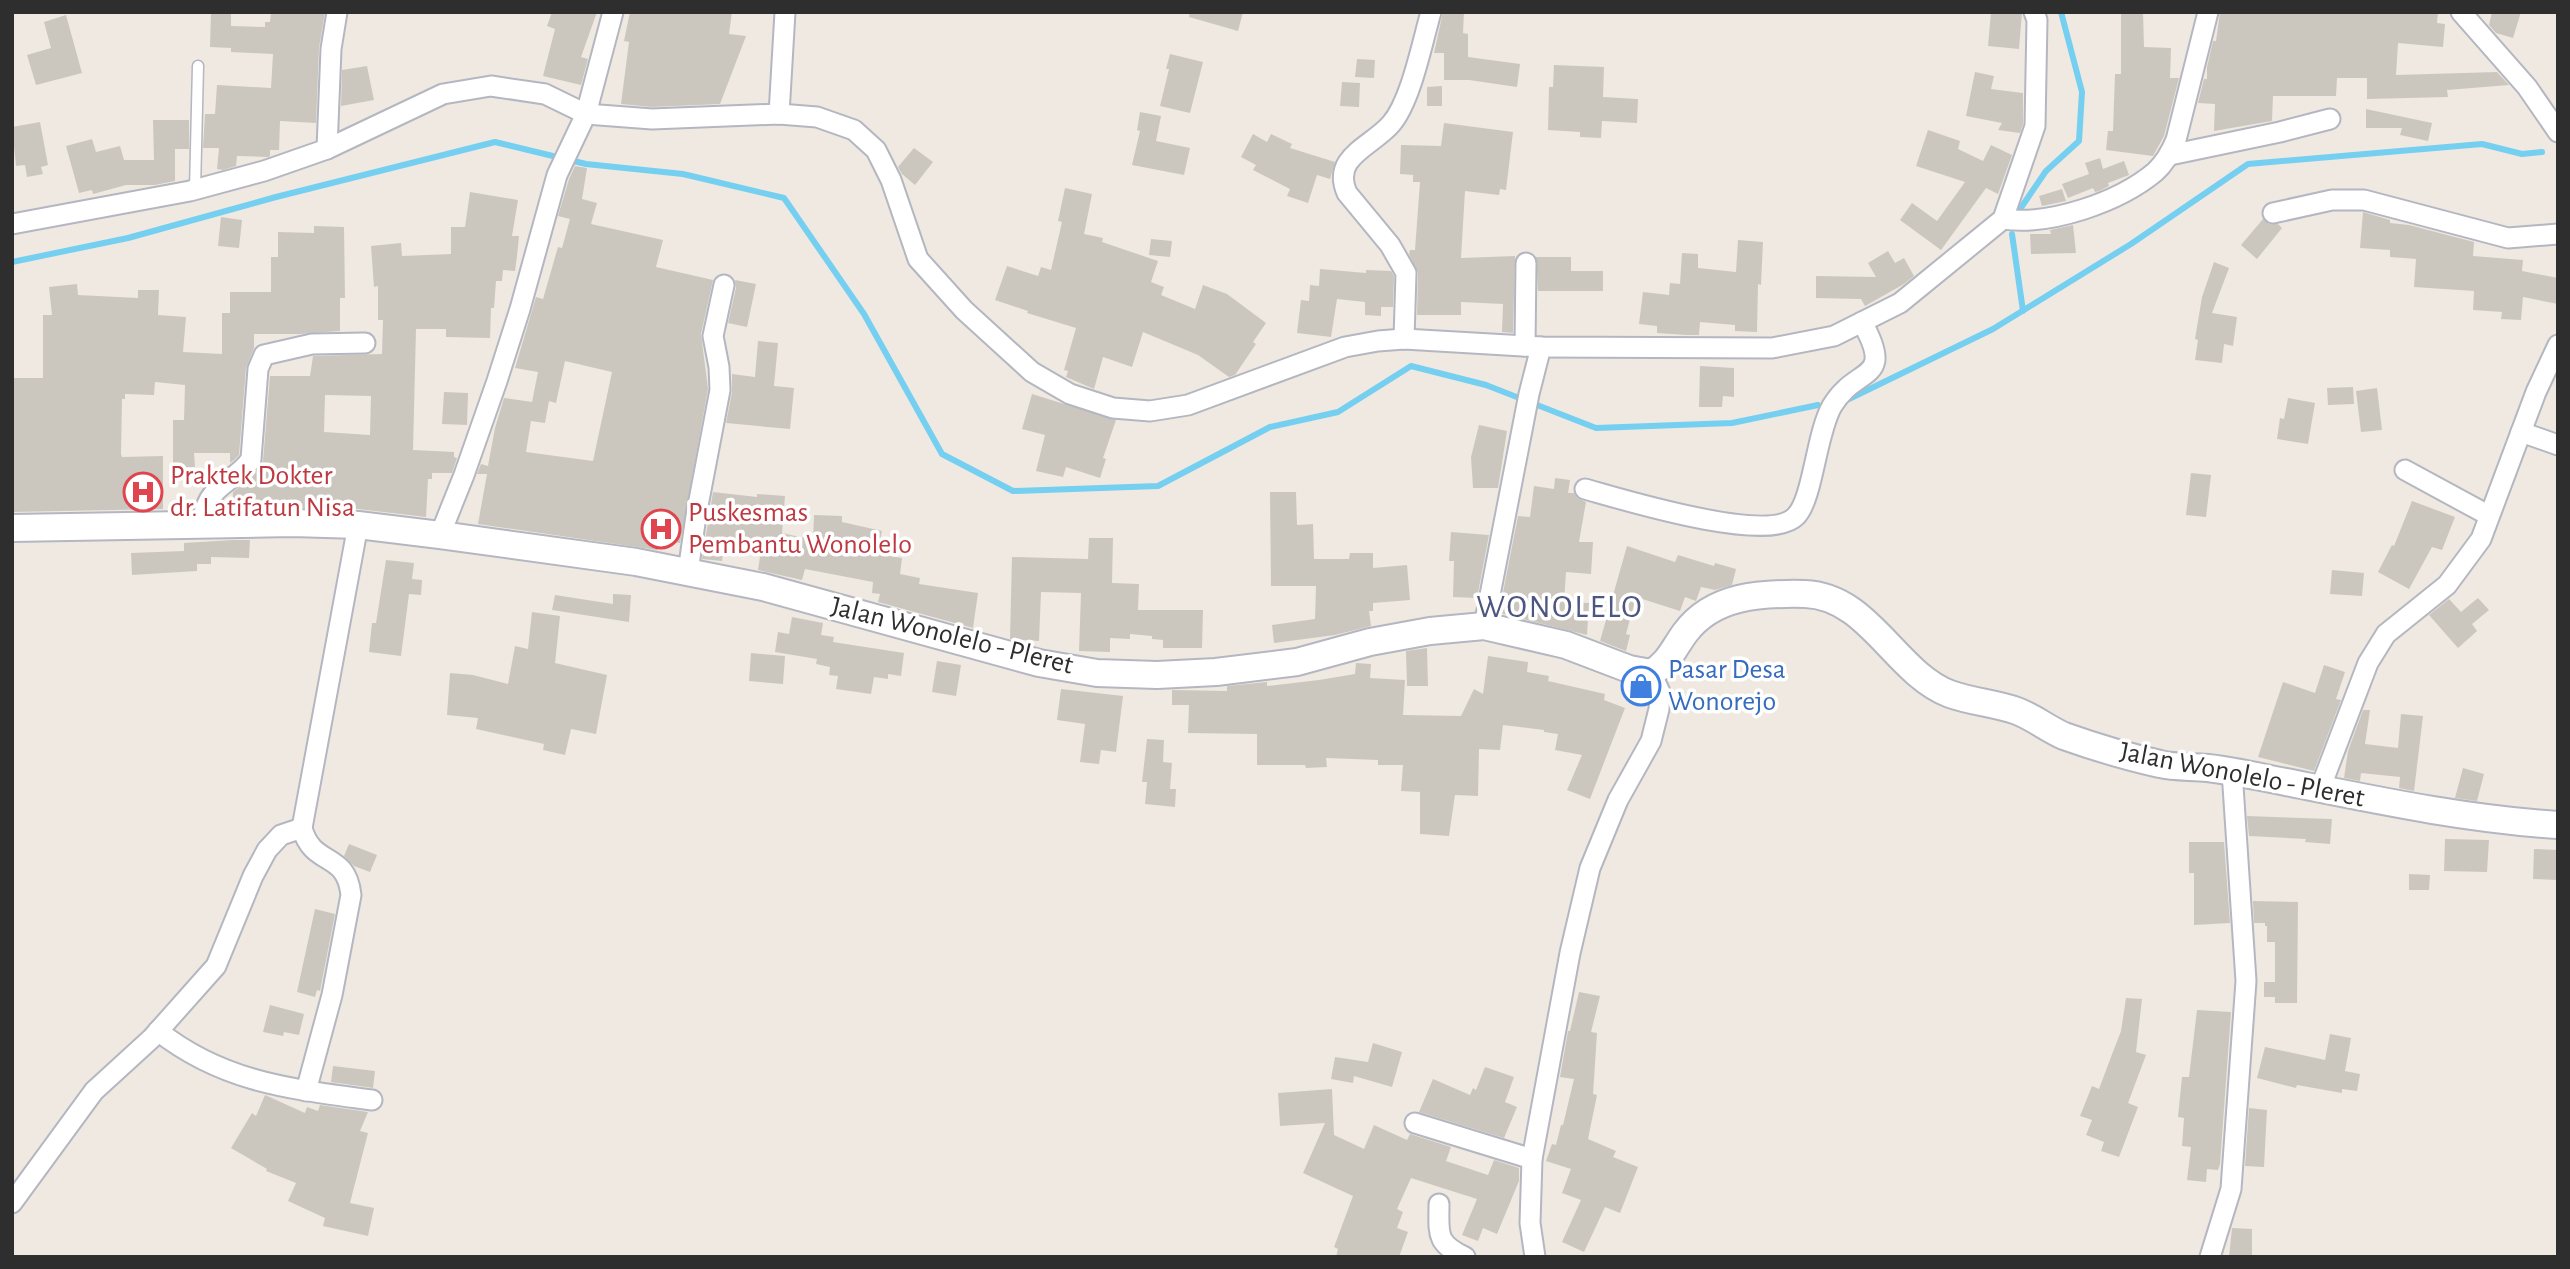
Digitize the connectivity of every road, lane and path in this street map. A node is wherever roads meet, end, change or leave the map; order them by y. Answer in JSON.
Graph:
{"nodes":[{"id":1,"x":337,"y":12,"type":"edge"},
{"id":2,"x":612,"y":12,"type":"edge"},
{"id":3,"x":785,"y":12,"type":"edge"},
{"id":4,"x":1430,"y":12,"type":"edge"},
{"id":5,"x":2034,"y":12,"type":"edge"},
{"id":6,"x":2208,"y":12,"type":"edge"},
{"id":7,"x":2461,"y":12,"type":"edge"},
{"id":8,"x":198,"y":66,"type":"dead end"},
{"id":9,"x":586,"y":114,"type":"junction"},
{"id":10,"x":779,"y":114,"type":"junction"},
{"id":11,"x":2330,"y":119,"type":"dead end"},
{"id":12,"x":2558,"y":132,"type":"edge"},
{"id":13,"x":327,"y":149,"type":"junction"},
{"id":14,"x":2169,"y":155,"type":"junction"},
{"id":15,"x":195,"y":190,"type":"junction"},
{"id":16,"x":2273,"y":213,"type":"dead end"},
{"id":17,"x":2003,"y":219,"type":"junction"},
{"id":18,"x":12,"y":224,"type":"edge"},
{"id":19,"x":2558,"y":234,"type":"edge"},
{"id":20,"x":1527,"y":263,"type":"dead end"},
{"id":21,"x":724,"y":285,"type":"dead end"},
{"id":22,"x":1862,"y":322,"type":"junction"},
{"id":23,"x":1404,"y":339,"type":"junction"},
{"id":24,"x":365,"y":343,"type":"dead end"},
{"id":25,"x":2558,"y":345,"type":"edge"},
{"id":26,"x":1533,"y":347,"type":"junction"},
{"id":27,"x":2521,"y":432,"type":"junction"},
{"id":28,"x":2558,"y":445,"type":"edge"},
{"id":29,"x":2405,"y":470,"type":"dead end"},
{"id":30,"x":1585,"y":489,"type":"dead end"},
{"id":31,"x":2488,"y":515,"type":"junction"},
{"id":32,"x":201,"y":524,"type":"junction"},
{"id":33,"x":358,"y":525,"type":"junction"},
{"id":34,"x":12,"y":528,"type":"edge"},
{"id":35,"x":440,"y":535,"type":"junction"},
{"id":36,"x":688,"y":572,"type":"junction"},
{"id":37,"x":1483,"y":626,"type":"junction"},
{"id":38,"x":1651,"y":673,"type":"junction"},
{"id":39,"x":2232,"y":771,"type":"junction"},
{"id":40,"x":2320,"y":789,"type":"junction"},
{"id":41,"x":2558,"y":825,"type":"edge"},
{"id":42,"x":302,"y":828,"type":"junction"},
{"id":43,"x":159,"y":1031,"type":"junction"},
{"id":44,"x":306,"y":1091,"type":"junction"},
{"id":45,"x":372,"y":1100,"type":"dead end"},
{"id":46,"x":1415,"y":1123,"type":"dead end"},
{"id":47,"x":1532,"y":1159,"type":"junction"},
{"id":48,"x":12,"y":1203,"type":"edge"},
{"id":49,"x":1439,"y":1204,"type":"dead end"},
{"id":50,"x":1465,"y":1257,"type":"edge"},
{"id":51,"x":1535,"y":1257,"type":"edge"},
{"id":52,"x":2210,"y":1257,"type":"edge"}],
"edges":[{"from":1,"to":13,"type":"street"},
{"from":2,"to":9,"type":"street"},
{"from":3,"to":10,"type":"street"},
{"from":4,"to":23,"type":"street"},
{"from":5,"to":17,"type":"street"},
{"from":6,"to":14,"type":"street"},
{"from":7,"to":12,"type":"street"},
{"from":8,"to":15,"type":"lane"},
{"from":9,"to":10,"type":"street"},
{"from":9,"to":13,"type":"street"},
{"from":9,"to":35,"type":"street"},
{"from":10,"to":23,"type":"street"},
{"from":11,"to":14,"type":"street"},
{"from":13,"to":15,"type":"street"},
{"from":14,"to":17,"type":"street"},
{"from":15,"to":18,"type":"street"},
{"from":16,"to":19,"type":"street"},
{"from":17,"to":22,"type":"street"},
{"from":20,"to":26,"type":"street"},
{"from":21,"to":36,"type":"street"},
{"from":22,"to":26,"type":"street"},
{"from":22,"to":30,"type":"street"},
{"from":23,"to":26,"type":"street"},
{"from":24,"to":32,"type":"street"},
{"from":25,"to":27,"type":"street"},
{"from":26,"to":37,"type":"street"},
{"from":27,"to":28,"type":"street"},
{"from":27,"to":31,"type":"street"},
{"from":29,"to":31,"type":"street"},
{"from":31,"to":40,"type":"street"},
{"from":32,"to":33,"type":"main road","name":"Jalan Wonolelo - Pleret"},
{"from":32,"to":34,"type":"main road","name":"Jalan Wonolelo - Pleret"},
{"from":33,"to":35,"type":"main road","name":"Jalan Wonolelo - Pleret"},
{"from":33,"to":42,"type":"street"},
{"from":35,"to":36,"type":"main road","name":"Jalan Wonolelo - Pleret"},
{"from":36,"to":37,"type":"main road","name":"Jalan Wonolelo - Pleret"},
{"from":37,"to":38,"type":"main road","name":"Jalan Wonolelo - Pleret"},
{"from":38,"to":39,"type":"main road","name":"Jalan Wonolelo - Pleret"},
{"from":38,"to":47,"type":"street"},
{"from":39,"to":40,"type":"main road","name":"Jalan Wonolelo - Pleret"},
{"from":39,"to":52,"type":"street"},
{"from":40,"to":41,"type":"main road","name":"Jalan Wonolelo - Pleret"},
{"from":42,"to":43,"type":"street"},
{"from":42,"to":44,"type":"street"},
{"from":43,"to":44,"type":"street"},
{"from":43,"to":48,"type":"street"},
{"from":44,"to":45,"type":"street"},
{"from":46,"to":47,"type":"street"},
{"from":47,"to":51,"type":"street"},
{"from":49,"to":50,"type":"street"}]}
